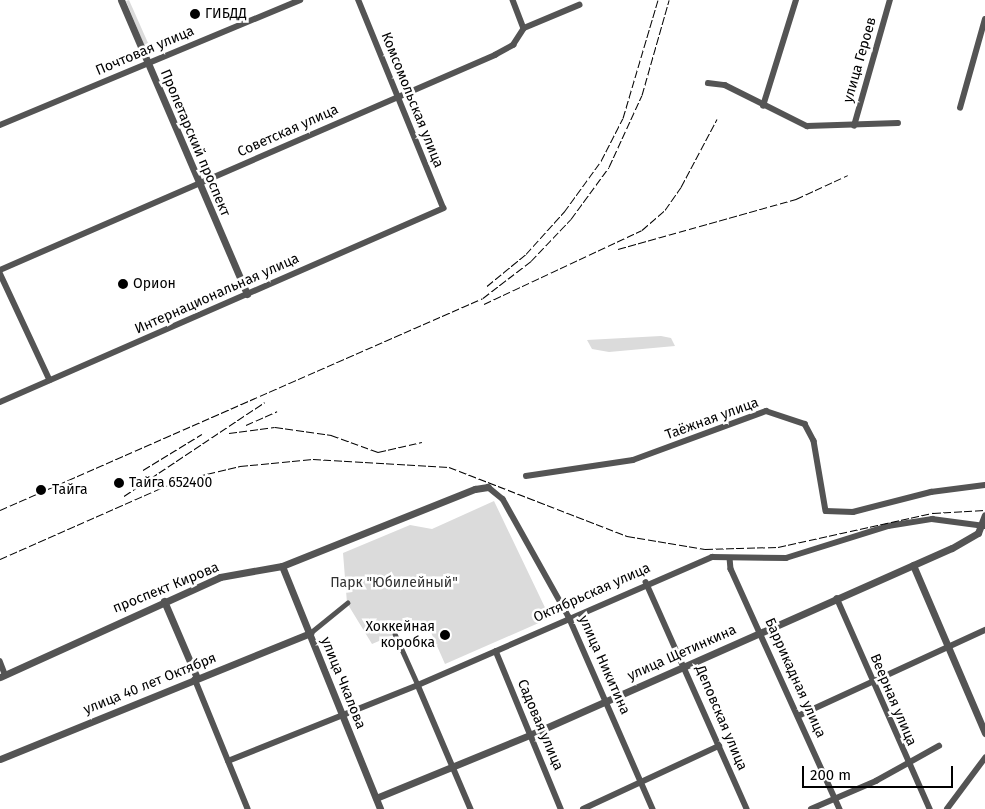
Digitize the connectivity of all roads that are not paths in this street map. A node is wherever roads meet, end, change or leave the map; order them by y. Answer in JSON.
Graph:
{"nodes":[{"id":1,"x":121,"y":0,"type":"edge"},
{"id":2,"x":300,"y":0,"type":"edge"},
{"id":3,"x":358,"y":0,"type":"edge"},
{"id":4,"x":513,"y":0,"type":"edge"},
{"id":5,"x":796,"y":0,"type":"edge"},
{"id":6,"x":890,"y":0,"type":"edge"},
{"id":7,"x":578,"y":5,"type":"dead end"},
{"id":8,"x":985,"y":19,"type":"edge"},
{"id":9,"x":524,"y":28,"type":"junction"},
{"id":10,"x":148,"y":64,"type":"junction"},
{"id":11,"x":708,"y":83,"type":"dead end"},
{"id":12,"x":396,"y":97,"type":"junction"},
{"id":13,"x":763,"y":106,"type":"junction"},
{"id":14,"x":960,"y":108,"type":"dead end"},
{"id":15,"x":898,"y":123,"type":"dead end"},
{"id":16,"x":0,"y":125,"type":"edge"},
{"id":17,"x":854,"y":126,"type":"junction"},
{"id":18,"x":198,"y":185,"type":"junction"},
{"id":19,"x":443,"y":208,"type":"joint"},
{"id":20,"x":0,"y":271,"type":"edge"},
{"id":21,"x":247,"y":294,"type":"junction"},
{"id":22,"x":50,"y":380,"type":"junction"},
{"id":23,"x":0,"y":402,"type":"edge"},
{"id":24,"x":526,"y":476,"type":"dead end"},
{"id":25,"x":985,"y":485,"type":"edge"},
{"id":26,"x":488,"y":487,"type":"joint"},
{"id":27,"x":985,"y":516,"type":"edge"},
{"id":28,"x":984,"y":525,"type":"edge"},
{"id":29,"x":730,"y":558,"type":"junction"},
{"id":30,"x":913,"y":565,"type":"junction"},
{"id":31,"x":282,"y":566,"type":"junction"},
{"id":32,"x":646,"y":582,"type":"junction"},
{"id":33,"x":837,"y":598,"type":"junction"},
{"id":34,"x":164,"y":601,"type":"junction"},
{"id":35,"x":347,"y":603,"type":"dead end"},
{"id":36,"x":569,"y":616,"type":"junction"},
{"id":37,"x":985,"y":630,"type":"edge"},
{"id":38,"x":761,"y":632,"type":"junction"},
{"id":39,"x":310,"y":633,"type":"junction"},
{"id":40,"x":395,"y":634,"type":"dead end"},
{"id":41,"x":949,"y":647,"type":"junction"},
{"id":42,"x":496,"y":651,"type":"junction"},
{"id":43,"x":0,"y":661,"type":"edge"},
{"id":44,"x":685,"y":665,"type":"junction"},
{"id":45,"x":3,"y":675,"type":"edge"},
{"id":46,"x":196,"y":679,"type":"junction"},
{"id":47,"x":872,"y":682,"type":"junction"},
{"id":48,"x":418,"y":685,"type":"junction"},
{"id":49,"x":607,"y":701,"type":"junction"},
{"id":50,"x":342,"y":714,"type":"junction"},
{"id":51,"x":798,"y":716,"type":"junction"},
{"id":52,"x":985,"y":733,"type":"edge"},
{"id":53,"x":532,"y":734,"type":"junction"},
{"id":54,"x":719,"y":746,"type":"junction"},
{"id":55,"x":939,"y":746,"type":"dead end"},
{"id":56,"x":985,"y":758,"type":"edge"},
{"id":57,"x":0,"y":759,"type":"edge"},
{"id":58,"x":228,"y":761,"type":"junction"},
{"id":59,"x":907,"y":764,"type":"junction"},
{"id":60,"x":453,"y":768,"type":"junction"},
{"id":61,"x":642,"y":782,"type":"junction"},
{"id":62,"x":376,"y":798,"type":"junction"},
{"id":63,"x":836,"y":800,"type":"junction"},
{"id":64,"x":248,"y":809,"type":"edge"},
{"id":65,"x":380,"y":809,"type":"edge"},
{"id":66,"x":471,"y":809,"type":"edge"},
{"id":67,"x":561,"y":809,"type":"edge"},
{"id":68,"x":583,"y":809,"type":"edge"},
{"id":69,"x":653,"y":809,"type":"edge"},
{"id":70,"x":746,"y":809,"type":"edge"},
{"id":71,"x":811,"y":809,"type":"edge"},
{"id":72,"x":840,"y":809,"type":"edge"},
{"id":73,"x":930,"y":809,"type":"edge"},
{"id":74,"x":947,"y":809,"type":"edge"}],
"edges":[{"from":1,"to":10,"type":"street","name":"Пролетарский проспект"},
{"from":2,"to":10,"type":"street","name":"Почтовая улица"},
{"from":3,"to":12,"type":"street","name":"Комсомольская улица"},
{"from":4,"to":9,"type":"street"},
{"from":5,"to":13,"type":"street"},
{"from":6,"to":17,"type":"street","name":"улица Героев"},
{"from":7,"to":9,"type":"street","name":"Советская улица"},
{"from":8,"to":14,"type":"street"},
{"from":9,"to":12,"type":"street","name":"Советская улица"},
{"from":10,"to":16,"type":"street","name":"Почтовая улица"},
{"from":10,"to":18,"type":"street","name":"Пролетарский проспект"},
{"from":11,"to":13,"type":"street"},
{"from":12,"to":18,"type":"street","name":"Советская улица"},
{"from":12,"to":19,"type":"street","name":"Комсомольская улица"},
{"from":13,"to":17,"type":"street"},
{"from":15,"to":17,"type":"street"},
{"from":18,"to":20,"type":"street","name":"Советская улица"},
{"from":18,"to":21,"type":"street","name":"Пролетарский проспект"},
{"from":19,"to":21,"type":"street","name":"Интернациональная улица"},
{"from":20,"to":22,"type":"street"},
{"from":21,"to":22,"type":"street","name":"Интернациональная улица"},
{"from":22,"to":23,"type":"street","name":"Интернациональная улица"},
{"from":24,"to":25,"type":"street","name":"Таёжная улица"},
{"from":26,"to":31,"type":"street","name":"проспект Кирова"},
{"from":26,"to":36,"type":"street","name":"улица Никитина"},
{"from":27,"to":28,"type":"street","name":"улица Щетинкина"},
{"from":28,"to":29,"type":"street","name":"Октябрьская улица"},
{"from":28,"to":30,"type":"street","name":"улица Щетинкина"},
{"from":29,"to":32,"type":"street","name":"Октябрьская улица"},
{"from":29,"to":38,"type":"street","name":"Баррикадная улица"},
{"from":30,"to":33,"type":"street","name":"улица Щетинкина"},
{"from":30,"to":41,"type":"street"},
{"from":31,"to":34,"type":"street","name":"проспект Кирова"},
{"from":31,"to":39,"type":"street","name":"улица Чкалова"},
{"from":32,"to":36,"type":"street","name":"Октябрьская улица"},
{"from":32,"to":44,"type":"street","name":"Деповская улица"},
{"from":33,"to":38,"type":"street","name":"улица Щетинкина"},
{"from":33,"to":47,"type":"street","name":"Веерная улица"},
{"from":34,"to":45,"type":"street","name":"проспект Кирова"},
{"from":34,"to":46,"type":"street"},
{"from":35,"to":39,"type":"street"},
{"from":36,"to":42,"type":"street","name":"Октябрьская улица"},
{"from":36,"to":49,"type":"street","name":"улица Никитина"},
{"from":37,"to":41,"type":"street"},
{"from":38,"to":44,"type":"street","name":"улица Щетинкина"},
{"from":38,"to":51,"type":"street","name":"Баррикадная улица"},
{"from":39,"to":46,"type":"street","name":"улица 40 лет Октября"},
{"from":39,"to":50,"type":"street","name":"улица Чкалова"},
{"from":40,"to":48,"type":"street"},
{"from":41,"to":47,"type":"street"},
{"from":41,"to":52,"type":"street"},
{"from":42,"to":48,"type":"street","name":"Октябрьская улица"},
{"from":42,"to":53,"type":"street","name":"Садовая улица"},
{"from":43,"to":45,"type":"street"},
{"from":44,"to":49,"type":"street","name":"улица Щетинкина"},
{"from":44,"to":54,"type":"street","name":"Деповская улица"},
{"from":46,"to":57,"type":"street","name":"улица 40 лет Октября"},
{"from":46,"to":58,"type":"street"},
{"from":47,"to":51,"type":"street"},
{"from":47,"to":59,"type":"street","name":"Веерная улица"},
{"from":48,"to":50,"type":"street","name":"Октябрьская улица"},
{"from":48,"to":60,"type":"street"},
{"from":49,"to":53,"type":"street","name":"улица Щетинкина"},
{"from":49,"to":61,"type":"street","name":"улица Никитина"},
{"from":50,"to":58,"type":"street","name":"Октябрьская улица"},
{"from":50,"to":62,"type":"street","name":"улица Чкалова"},
{"from":51,"to":63,"type":"street","name":"Баррикадная улица"},
{"from":53,"to":60,"type":"street","name":"улица Щетинкина"},
{"from":53,"to":67,"type":"street","name":"Садовая улица"},
{"from":54,"to":61,"type":"street"},
{"from":54,"to":70,"type":"street","name":"Деповская улица"},
{"from":55,"to":59,"type":"street"},
{"from":56,"to":74,"type":"street"},
{"from":58,"to":64,"type":"street"},
{"from":59,"to":63,"type":"street"},
{"from":59,"to":73,"type":"street","name":"Веерная улица"},
{"from":60,"to":62,"type":"street","name":"улица Щетинкина"},
{"from":60,"to":66,"type":"street"},
{"from":61,"to":68,"type":"street"},
{"from":61,"to":69,"type":"street","name":"улица Никитина"},
{"from":62,"to":65,"type":"street","name":"улица Чкалова"},
{"from":63,"to":71,"type":"street"},
{"from":63,"to":72,"type":"street","name":"Баррикадная улица"}]}
